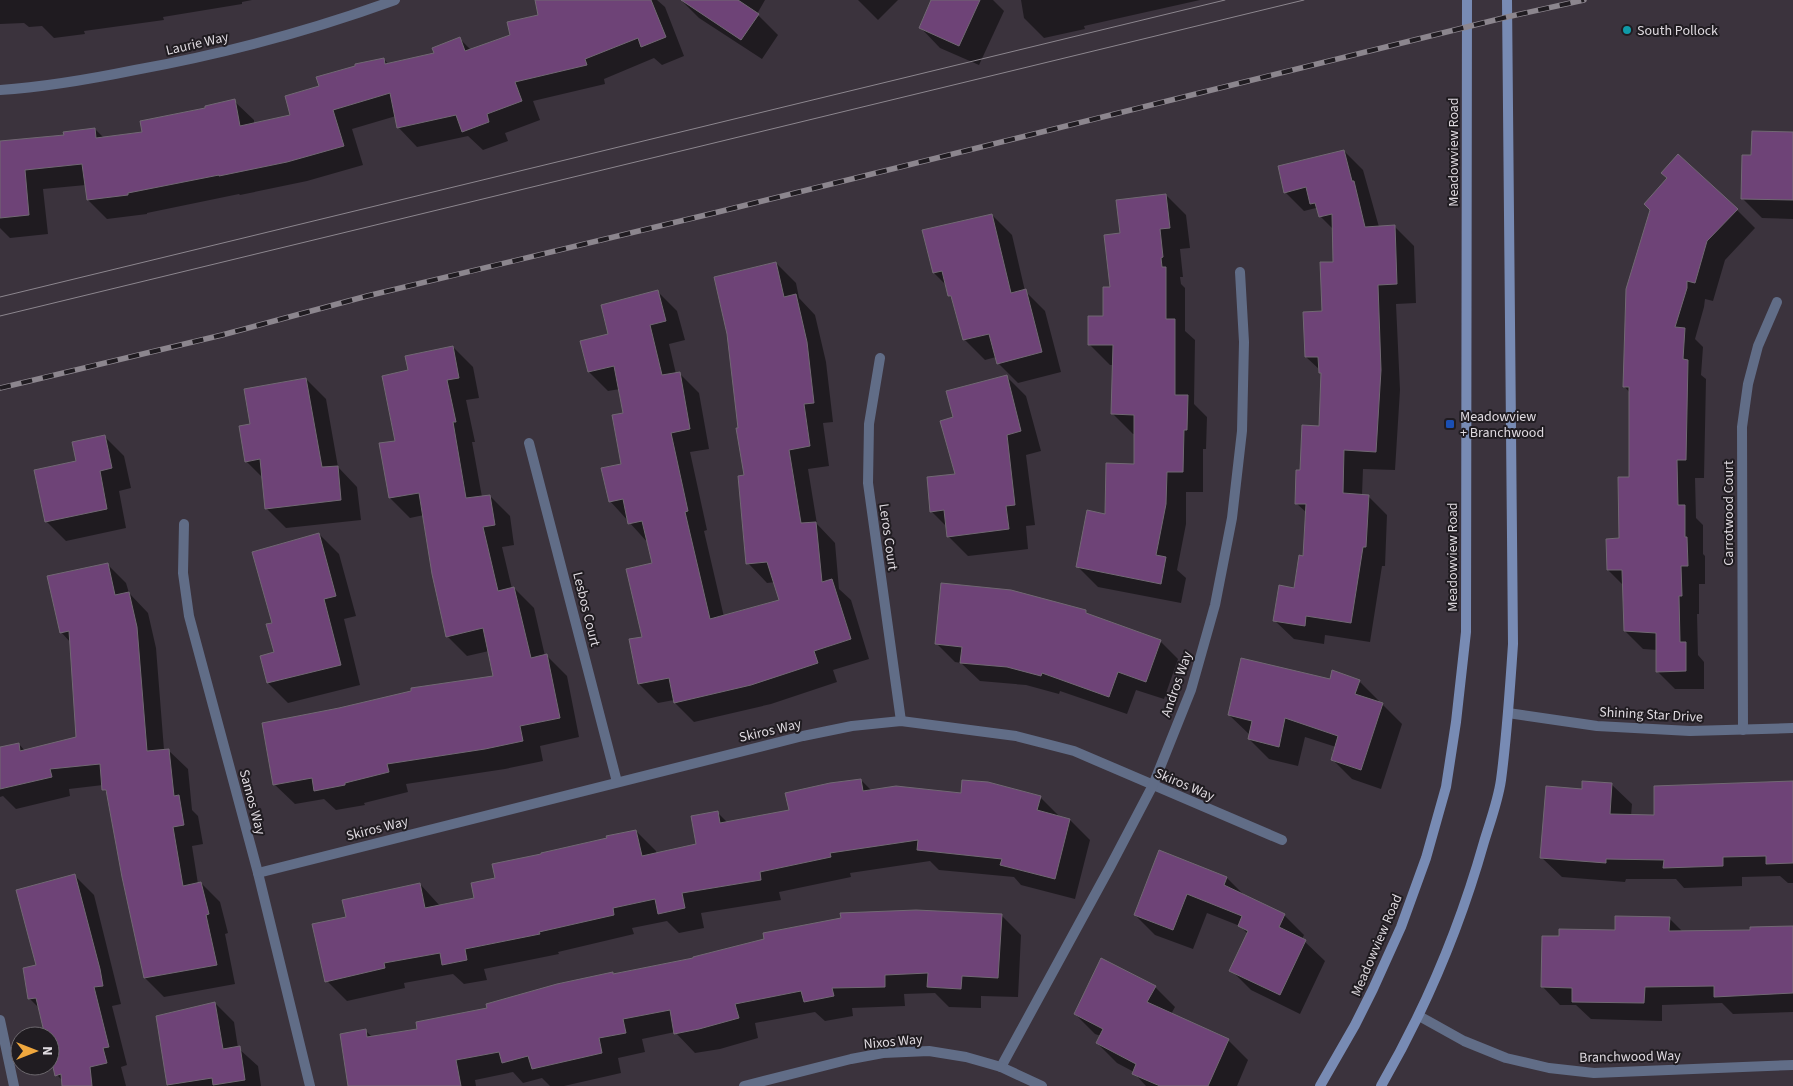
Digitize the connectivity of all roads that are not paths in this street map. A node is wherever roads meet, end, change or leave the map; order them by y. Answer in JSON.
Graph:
{"nodes":[{"id":1,"x":395,"y":0,"type":"edge"},
{"id":2,"x":1467,"y":0,"type":"edge"},
{"id":3,"x":1507,"y":0,"type":"edge"},
{"id":4,"x":0,"y":90,"type":"edge"},
{"id":5,"x":1240,"y":272,"type":"dead end"},
{"id":6,"x":1777,"y":302,"type":"dead end"},
{"id":7,"x":880,"y":358,"type":"dead end"},
{"id":8,"x":530,"y":444,"type":"dead end"},
{"id":9,"x":184,"y":524,"type":"dead end"},
{"id":10,"x":1508,"y":712,"type":"junction"},
{"id":11,"x":901,"y":721,"type":"junction"},
{"id":12,"x":1793,"y":728,"type":"edge"},
{"id":13,"x":1743,"y":730,"type":"junction"},
{"id":14,"x":618,"y":782,"type":"junction"},
{"id":15,"x":1153,"y":785,"type":"junction"},
{"id":16,"x":1282,"y":840,"type":"dead end"},
{"id":17,"x":258,"y":873,"type":"junction"},
{"id":18,"x":1418,"y":1016,"type":"junction"},
{"id":19,"x":0,"y":1020,"type":"edge"},
{"id":20,"x":1793,"y":1065,"type":"edge"},
{"id":21,"x":1001,"y":1067,"type":"junction"},
{"id":22,"x":14,"y":1086,"type":"edge"},
{"id":23,"x":310,"y":1086,"type":"edge"},
{"id":24,"x":744,"y":1086,"type":"edge"},
{"id":25,"x":1042,"y":1086,"type":"edge"},
{"id":26,"x":1320,"y":1086,"type":"edge"},
{"id":27,"x":1381,"y":1086,"type":"edge"}],
"edges":[{"from":1,"to":4,"type":"street","name":"Laurie Way"},
{"from":2,"to":26,"type":"main road","name":"Meadowview Road"},
{"from":3,"to":10,"type":"main road"},
{"from":5,"to":15,"type":"street","name":"Andros Way"},
{"from":6,"to":13,"type":"street","name":"Carrotwood Court"},
{"from":7,"to":11,"type":"street","name":"Leros Court"},
{"from":8,"to":14,"type":"street","name":"Lesbos Court"},
{"from":9,"to":17,"type":"street","name":"Samos Way"},
{"from":10,"to":13,"type":"street","name":"Shining Star Drive"},
{"from":10,"to":18,"type":"main road"},
{"from":11,"to":14,"type":"street","name":"Skiros Way"},
{"from":11,"to":15,"type":"street","name":"Skiros Way"},
{"from":12,"to":13,"type":"street","name":"Shining Star Drive"},
{"from":14,"to":17,"type":"street","name":"Skiros Way"},
{"from":15,"to":16,"type":"street","name":"Skiros Way"},
{"from":15,"to":21,"type":"street","name":"Andros Way"},
{"from":17,"to":23,"type":"street","name":"Samos Way"},
{"from":18,"to":20,"type":"street","name":"Branchwood Way"},
{"from":18,"to":27,"type":"main road"},
{"from":19,"to":22,"type":"street"},
{"from":21,"to":24,"type":"street","name":"Nixos Way"},
{"from":21,"to":25,"type":"street","name":"Nixos Way"}]}
